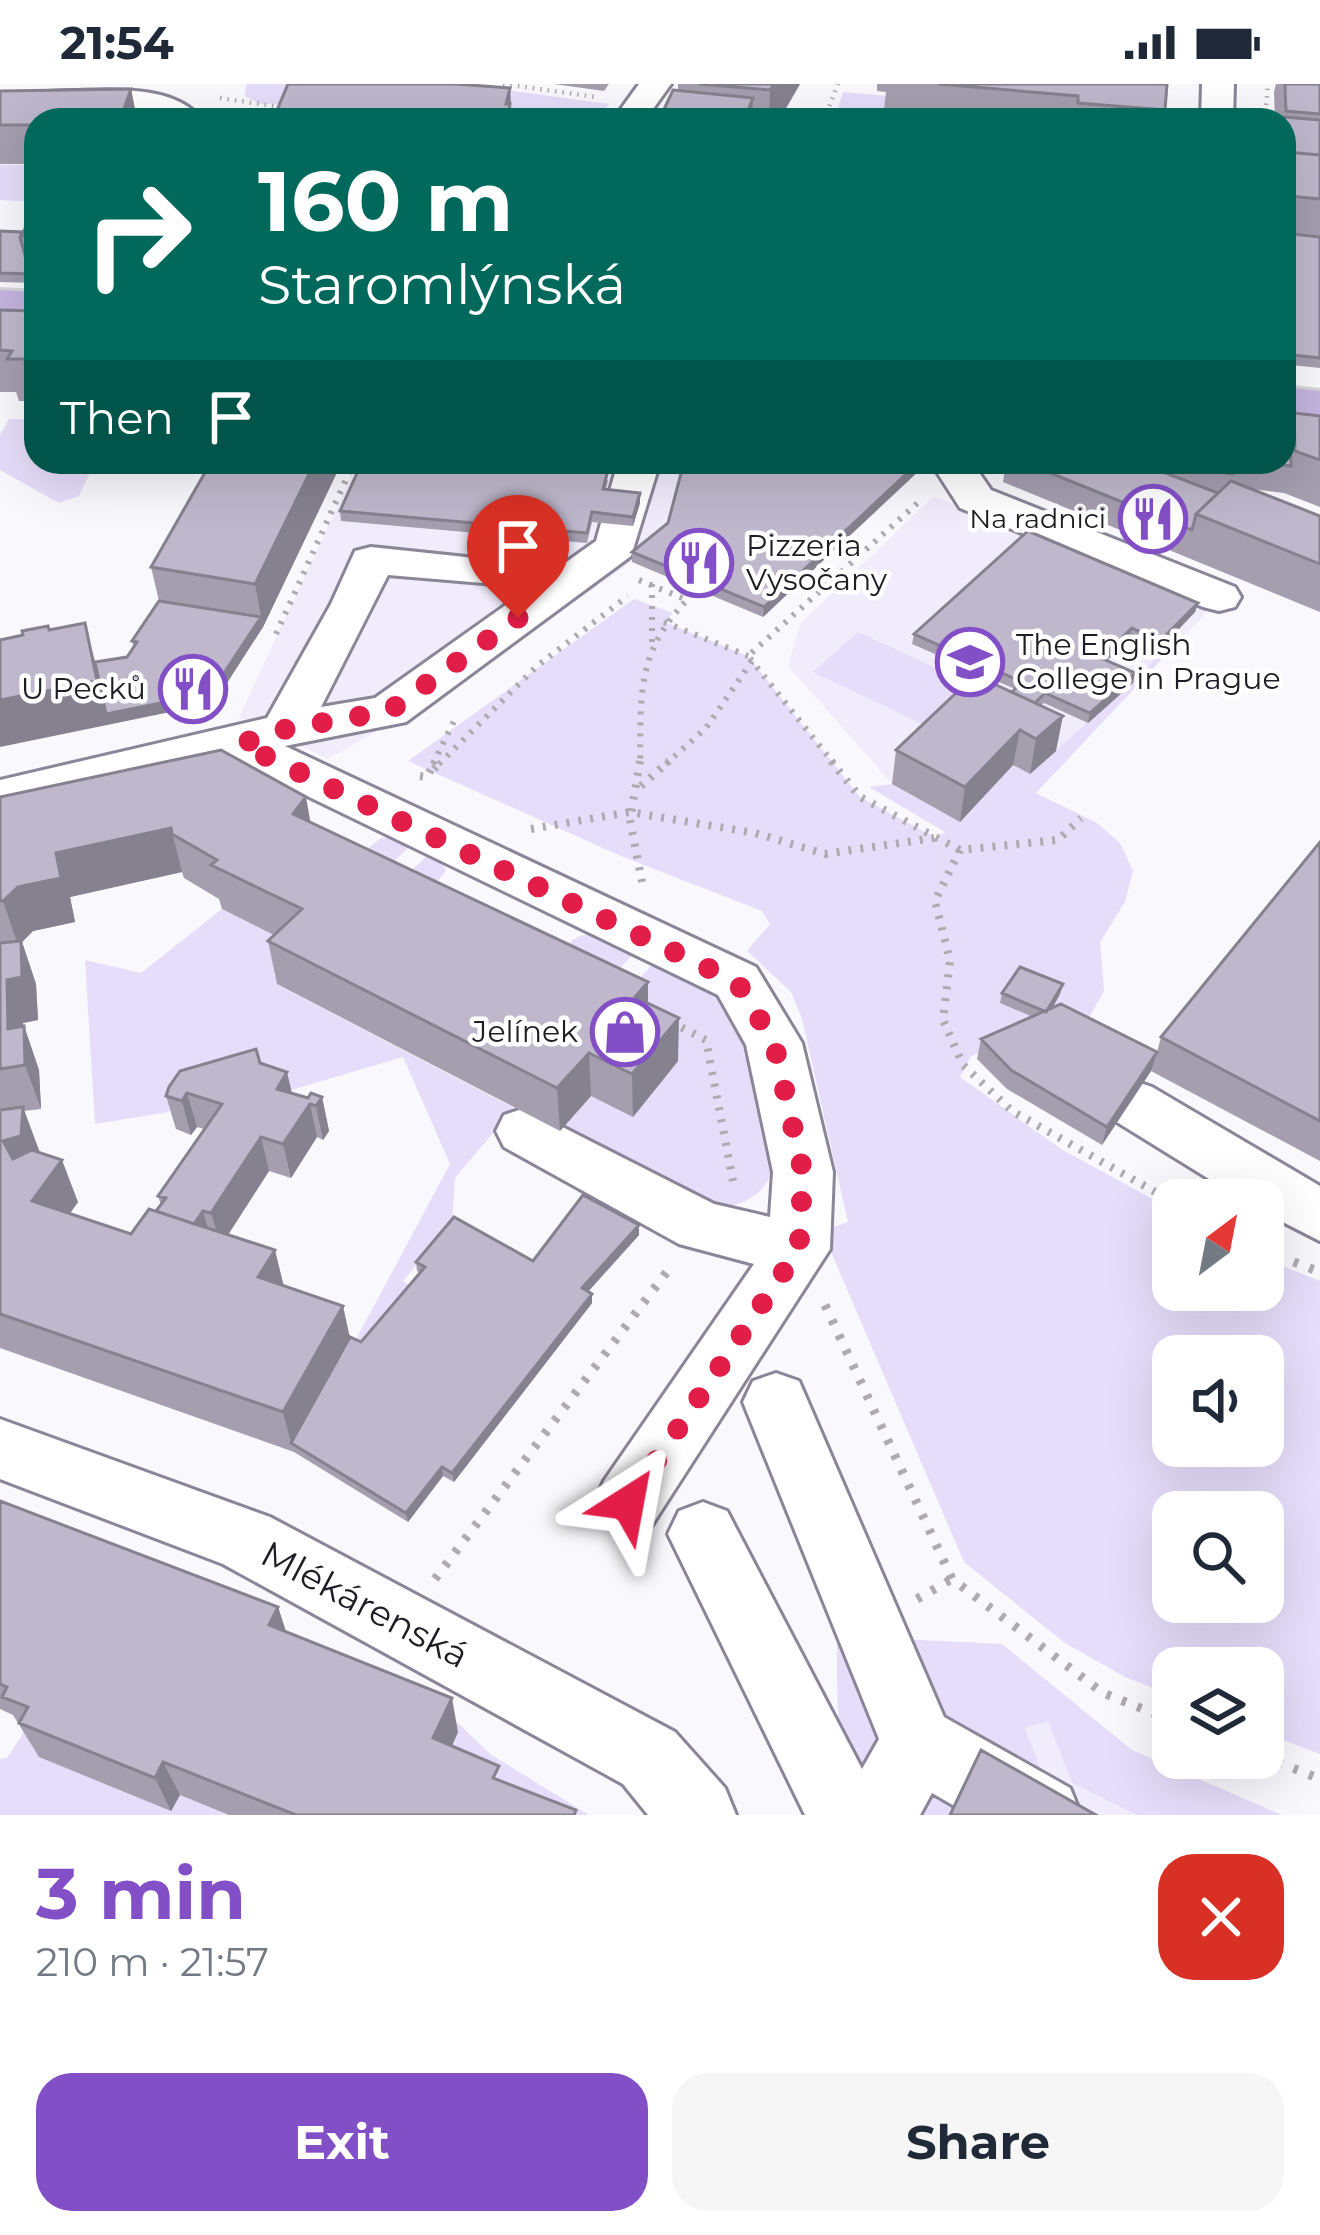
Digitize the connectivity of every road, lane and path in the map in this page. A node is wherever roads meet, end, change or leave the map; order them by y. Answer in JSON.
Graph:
{"nodes":[{"id":1,"x":236,"y":84,"type":"edge"},
{"id":2,"x":503,"y":84,"type":"edge"},
{"id":3,"x":226,"y":98,"type":"dead end"},
{"id":4,"x":641,"y":103,"type":"edge"},
{"id":5,"x":0,"y":104,"type":"edge"},
{"id":6,"x":257,"y":107,"type":"dead end"},
{"id":7,"x":169,"y":108,"type":"edge"},
{"id":8,"x":275,"y":108,"type":"edge"},
{"id":9,"x":24,"y":229,"type":"edge"},
{"id":10,"x":16,"y":241,"type":"edge"},
{"id":11,"x":348,"y":474,"type":"edge"},
{"id":12,"x":637,"y":474,"type":"edge"},
{"id":13,"x":949,"y":474,"type":"edge"},
{"id":14,"x":963,"y":474,"type":"edge"},
{"id":15,"x":507,"y":572,"type":"dead end"},
{"id":16,"x":624,"y":573,"type":"dead end"},
{"id":17,"x":642,"y":581,"type":"junction"},
{"id":18,"x":652,"y":584,"type":"junction"},
{"id":19,"x":1219,"y":597,"type":"dead end"},
{"id":20,"x":664,"y":622,"type":"junction"},
{"id":21,"x":276,"y":634,"type":"dead end"},
{"id":22,"x":652,"y":644,"type":"junction"},
{"id":23,"x":750,"y":659,"type":"junction"},
{"id":24,"x":263,"y":736,"type":"junction"},
{"id":25,"x":640,"y":787,"type":"junction"},
{"id":26,"x":0,"y":797,"type":"edge"},
{"id":27,"x":630,"y":812,"type":"junction"},
{"id":28,"x":383,"y":813,"type":"junction"},
{"id":29,"x":1081,"y":818,"type":"dead end"},
{"id":30,"x":936,"y":838,"type":"junction"},
{"id":31,"x":438,"y":839,"type":"junction"},
{"id":32,"x":960,"y":850,"type":"junction"},
{"id":33,"x":341,"y":853,"type":"edge"},
{"id":34,"x":652,"y":943,"type":"junction"},
{"id":35,"x":1132,"y":1103,"type":"edge"},
{"id":36,"x":525,"y":1131,"type":"edge"},
{"id":37,"x":1152,"y":1190,"type":"edge"},
{"id":38,"x":1320,"y":1216,"type":"edge"},
{"id":39,"x":799,"y":1249,"type":"junction"},
{"id":40,"x":1284,"y":1258,"type":"edge"},
{"id":41,"x":1320,"y":1272,"type":"edge"},
{"id":42,"x":776,"y":1402,"type":"dead end"},
{"id":43,"x":0,"y":1449,"type":"edge"},
{"id":44,"x":628,"y":1503,"type":"dead end"},
{"id":45,"x":703,"y":1534,"type":"dead end"},
{"id":46,"x":1152,"y":1713,"type":"edge"},
{"id":47,"x":918,"y":1743,"type":"junction"},
{"id":48,"x":1284,"y":1764,"type":"edge"},
{"id":49,"x":1320,"y":1779,"type":"edge"},
{"id":50,"x":698,"y":1815,"type":"edge"},
{"id":51,"x":845,"y":1815,"type":"edge"},
{"id":52,"x":878,"y":1815,"type":"edge"},
{"id":53,"x":1043,"y":1815,"type":"edge"}],
"edges":[{"from":1,"to":3,"type":"path"},
{"from":2,"to":4,"type":"path"},
{"from":5,"to":7,"type":"street"},
{"from":6,"to":8,"type":"path"},
{"from":9,"to":10,"type":"path"},
{"from":11,"to":21,"type":"path"},
{"from":12,"to":24,"type":"street"},
{"from":13,"to":23,"type":"path"},
{"from":14,"to":19,"type":"street"},
{"from":15,"to":24,"type":"street"},
{"from":16,"to":17,"type":"path"},
{"from":17,"to":18,"type":"path"},
{"from":17,"to":28,"type":"path"},
{"from":18,"to":20,"type":"path"},
{"from":18,"to":22,"type":"path"},
{"from":20,"to":22,"type":"path"},
{"from":20,"to":23,"type":"path"},
{"from":22,"to":25,"type":"path"},
{"from":23,"to":25,"type":"path"},
{"from":23,"to":30,"type":"path"},
{"from":24,"to":26,"type":"street"},
{"from":24,"to":28,"type":"street"},
{"from":25,"to":27,"type":"path"},
{"from":27,"to":30,"type":"path"},
{"from":27,"to":31,"type":"path"},
{"from":27,"to":34,"type":"path"},
{"from":28,"to":31,"type":"street"},
{"from":28,"to":33,"type":"street"},
{"from":29,"to":32,"type":"path"},
{"from":30,"to":32,"type":"path"},
{"from":31,"to":34,"type":"street"},
{"from":32,"to":37,"type":"path"},
{"from":34,"to":39,"type":"street"},
{"from":35,"to":38,"type":"street"},
{"from":36,"to":39,"type":"street"},
{"from":39,"to":44,"type":"street"},
{"from":39,"to":46,"type":"path"},
{"from":40,"to":41,"type":"path"},
{"from":42,"to":47,"type":"street"},
{"from":43,"to":50,"type":"street","name":"Mlékárenská"},
{"from":45,"to":51,"type":"street"},
{"from":47,"to":52,"type":"street"},
{"from":47,"to":53,"type":"street"},
{"from":48,"to":49,"type":"path"}]}
